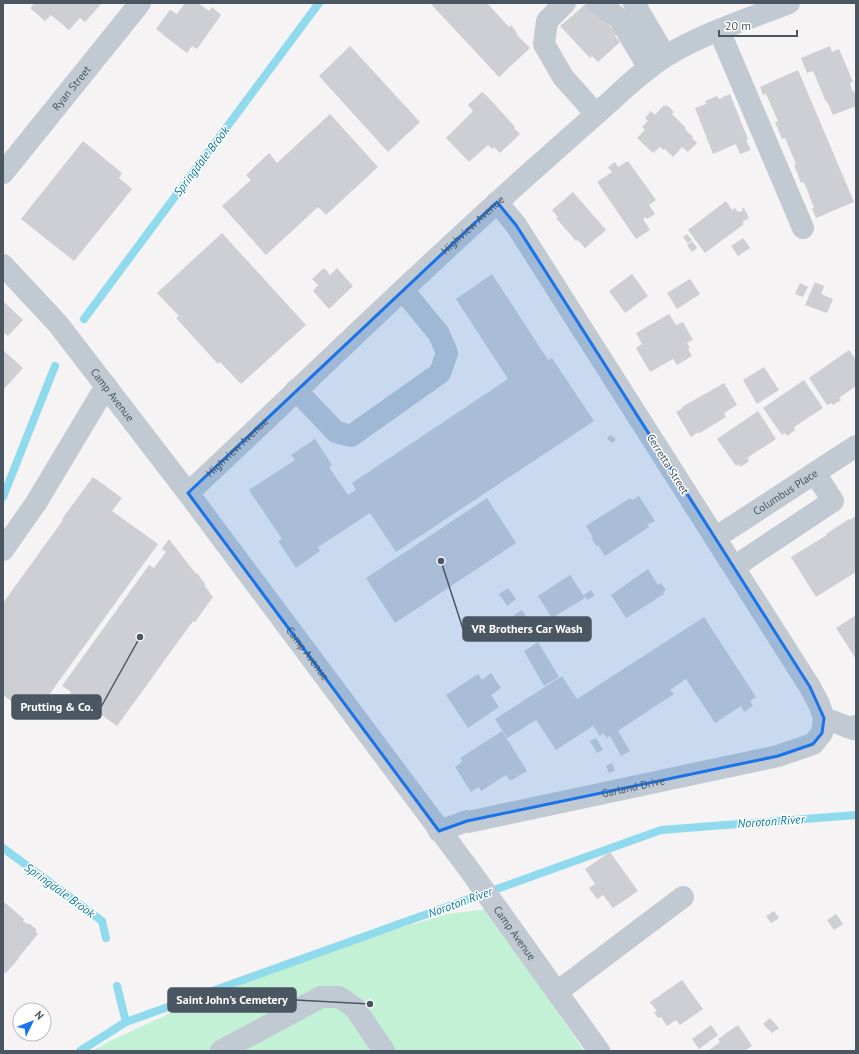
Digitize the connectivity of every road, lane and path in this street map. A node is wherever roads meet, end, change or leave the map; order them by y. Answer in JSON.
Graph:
{"nodes":[{"id":1,"x":140,"y":3,"type":"edge"},
{"id":2,"x":565,"y":3,"type":"edge"},
{"id":3,"x":597,"y":3,"type":"edge"},
{"id":4,"x":634,"y":3,"type":"edge"},
{"id":5,"x":789,"y":3,"type":"edge"},
{"id":6,"x":719,"y":30,"type":"junction"},
{"id":7,"x":657,"y":62,"type":"junction"},
{"id":8,"x":596,"y":114,"type":"junction"},
{"id":9,"x":3,"y":173,"type":"edge"},
{"id":10,"x":497,"y":202,"type":"junction"},
{"id":11,"x":803,"y":228,"type":"dead end"},
{"id":12,"x":3,"y":265,"type":"edge"},
{"id":13,"x":402,"y":290,"type":"junction"},
{"id":14,"x":106,"y":386,"type":"junction"},
{"id":15,"x":296,"y":390,"type":"junction"},
{"id":16,"x":856,"y":446,"type":"edge"},
{"id":17,"x":815,"y":473,"type":"junction"},
{"id":18,"x":188,"y":493,"type":"junction"},
{"id":19,"x":715,"y":538,"type":"junction"},
{"id":20,"x":3,"y":550,"type":"edge"},
{"id":21,"x":734,"y":567,"type":"junction"},
{"id":22,"x":823,"y":726,"type":"junction"},
{"id":23,"x":856,"y":726,"type":"edge"},
{"id":24,"x":439,"y":831,"type":"junction"},
{"id":25,"x":683,"y":897,"type":"dead end"},
{"id":26,"x":557,"y":992,"type":"junction"},
{"id":27,"x":221,"y":1051,"type":"edge"},
{"id":28,"x":384,"y":1051,"type":"edge"},
{"id":29,"x":599,"y":1051,"type":"edge"}],
"edges":[{"from":1,"to":9,"type":"street","name":"Ryan Street"},
{"from":2,"to":8,"type":"street"},
{"from":3,"to":7,"type":"street"},
{"from":4,"to":7,"type":"street"},
{"from":5,"to":6,"type":"street","name":"Highview Avenue"},
{"from":6,"to":7,"type":"street","name":"Highview Avenue"},
{"from":6,"to":11,"type":"street"},
{"from":7,"to":8,"type":"street","name":"Highview Avenue"},
{"from":8,"to":10,"type":"street","name":"Highview Avenue"},
{"from":10,"to":13,"type":"street","name":"Highview Avenue"},
{"from":10,"to":19,"type":"street","name":"Cerretta Street"},
{"from":12,"to":14,"type":"street","name":"Camp Avenue"},
{"from":13,"to":15,"type":"street","name":"Highview Avenue"},
{"from":13,"to":15,"type":"street"},
{"from":14,"to":18,"type":"street","name":"Camp Avenue"},
{"from":14,"to":20,"type":"street"},
{"from":15,"to":18,"type":"street","name":"Highview Avenue"},
{"from":16,"to":17,"type":"street","name":"Columbus Place"},
{"from":17,"to":19,"type":"street","name":"Columbus Place"},
{"from":17,"to":21,"type":"street"},
{"from":18,"to":24,"type":"street","name":"Camp Avenue"},
{"from":19,"to":21,"type":"street","name":"Cerretta Street"},
{"from":21,"to":22,"type":"street","name":"Cerretta Street"},
{"from":22,"to":23,"type":"street"},
{"from":22,"to":24,"type":"street","name":"Garland Drive"},
{"from":24,"to":26,"type":"street","name":"Camp Avenue"},
{"from":25,"to":26,"type":"street"},
{"from":26,"to":29,"type":"street","name":"Camp Avenue"},
{"from":27,"to":28,"type":"street"}]}
